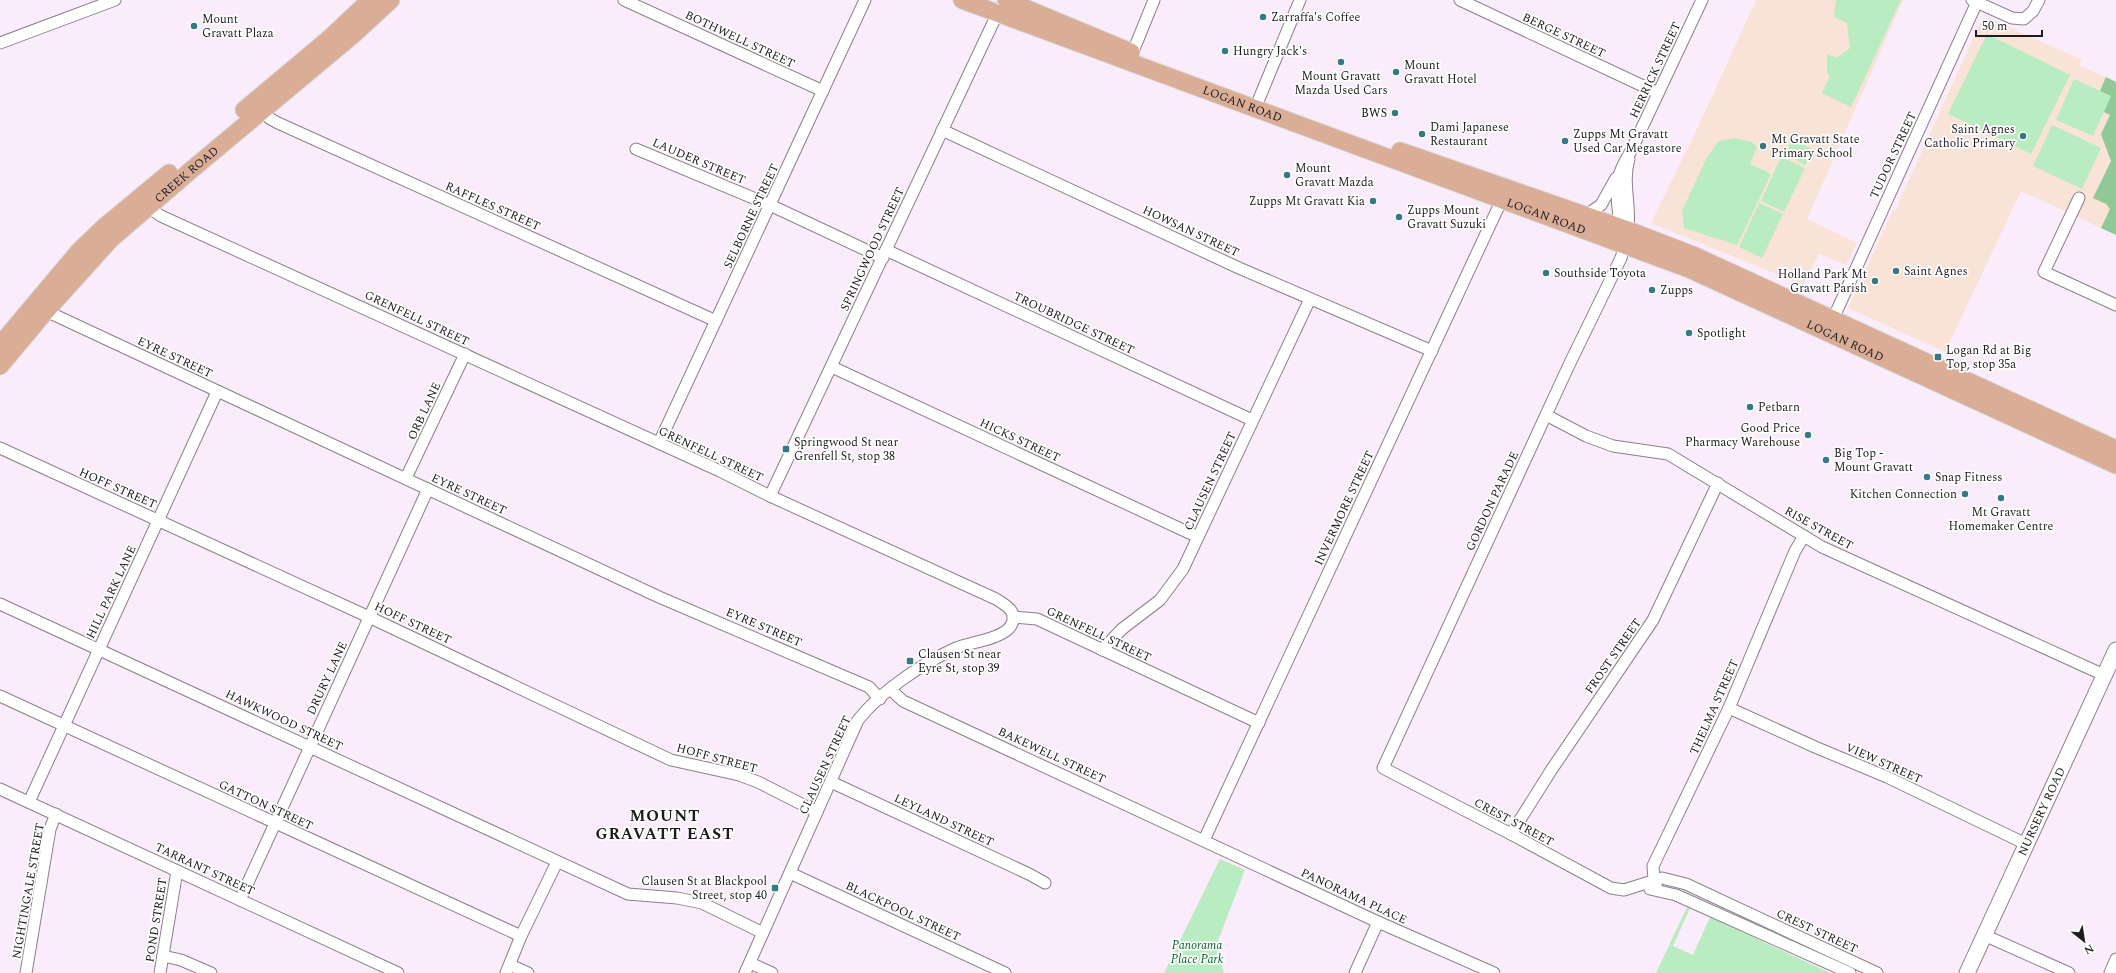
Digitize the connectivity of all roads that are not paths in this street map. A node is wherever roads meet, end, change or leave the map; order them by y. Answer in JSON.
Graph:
{"nodes":[{"id":1,"x":115,"y":0,"type":"edge"},
{"id":2,"x":370,"y":0,"type":"edge"},
{"id":3,"x":391,"y":0,"type":"edge"},
{"id":4,"x":624,"y":0,"type":"edge"},
{"id":5,"x":865,"y":0,"type":"edge"},
{"id":6,"x":962,"y":0,"type":"edge"},
{"id":7,"x":1154,"y":0,"type":"edge"},
{"id":8,"x":1300,"y":0,"type":"edge"},
{"id":9,"x":1460,"y":0,"type":"edge"},
{"id":10,"x":1702,"y":0,"type":"edge"},
{"id":11,"x":2038,"y":0,"type":"edge"},
{"id":12,"x":1975,"y":1,"type":"edge"},
{"id":13,"x":1002,"y":4,"type":"edge"},
{"id":14,"x":0,"y":43,"type":"edge"},
{"id":15,"x":1131,"y":57,"type":"junction"},
{"id":16,"x":823,"y":91,"type":"junction"},
{"id":17,"x":1658,"y":93,"type":"junction"},
{"id":18,"x":1259,"y":99,"type":"junction"},
{"id":19,"x":263,"y":110,"type":"junction"},
{"id":20,"x":942,"y":130,"type":"junction"},
{"id":21,"x":636,"y":149,"type":"dead end"},
{"id":22,"x":1631,"y":151,"type":"junction"},
{"id":23,"x":1620,"y":168,"type":"junction"},
{"id":24,"x":1504,"y":194,"type":"junction"},
{"id":25,"x":2079,"y":198,"type":"dead end"},
{"id":26,"x":770,"y":205,"type":"junction"},
{"id":27,"x":148,"y":207,"type":"junction"},
{"id":28,"x":1586,"y":215,"type":"junction"},
{"id":29,"x":1625,"y":234,"type":"junction"},
{"id":30,"x":884,"y":254,"type":"junction"},
{"id":31,"x":1310,"y":299,"type":"junction"},
{"id":32,"x":2116,"y":306,"type":"edge"},
{"id":33,"x":46,"y":311,"type":"junction"},
{"id":34,"x":1833,"y":319,"type":"junction"},
{"id":35,"x":716,"y":321,"type":"junction"},
{"id":36,"x":0,"y":345,"type":"edge"},
{"id":37,"x":1432,"y":351,"type":"junction"},
{"id":38,"x":465,"y":354,"type":"junction"},
{"id":39,"x":0,"y":366,"type":"edge"},
{"id":40,"x":832,"y":367,"type":"junction"},
{"id":41,"x":217,"y":392,"type":"junction"},
{"id":42,"x":1546,"y":415,"type":"junction"},
{"id":43,"x":1252,"y":420,"type":"junction"},
{"id":44,"x":659,"y":443,"type":"junction"},
{"id":45,"x":0,"y":448,"type":"edge"},
{"id":46,"x":2116,"y":449,"type":"edge"},
{"id":47,"x":2116,"y":465,"type":"edge"},
{"id":48,"x":406,"y":478,"type":"junction"},
{"id":49,"x":1718,"y":483,"type":"junction"},
{"id":50,"x":428,"y":489,"type":"junction"},
{"id":51,"x":770,"y":496,"type":"junction"},
{"id":52,"x":158,"y":521,"type":"junction"},
{"id":53,"x":1804,"y":536,"type":"junction"},
{"id":54,"x":1198,"y":537,"type":"junction"},
{"id":55,"x":0,"y":604,"type":"edge"},
{"id":56,"x":369,"y":617,"type":"junction"},
{"id":57,"x":1013,"y":617,"type":"junction"},
{"id":58,"x":99,"y":649,"type":"junction"},
{"id":59,"x":1102,"y":650,"type":"junction"},
{"id":60,"x":2116,"y":650,"type":"edge"},
{"id":61,"x":2104,"y":675,"type":"junction"},
{"id":62,"x":891,"y":690,"type":"junction"},
{"id":63,"x":0,"y":696,"type":"edge"},
{"id":64,"x":880,"y":699,"type":"junction"},
{"id":65,"x":1729,"y":708,"type":"junction"},
{"id":66,"x":1259,"y":723,"type":"junction"},
{"id":67,"x":64,"y":725,"type":"junction"},
{"id":68,"x":310,"y":746,"type":"junction"},
{"id":69,"x":1383,"y":768,"type":"joint"},
{"id":70,"x":831,"y":782,"type":"junction"},
{"id":71,"x":0,"y":789,"type":"edge"},
{"id":72,"x":29,"y":802,"type":"junction"},
{"id":73,"x":817,"y":812,"type":"junction"},
{"id":74,"x":56,"y":814,"type":"junction"},
{"id":75,"x":275,"y":823,"type":"junction"},
{"id":76,"x":1510,"y":834,"type":"junction"},
{"id":77,"x":1204,"y":840,"type":"junction"},
{"id":78,"x":2026,"y":844,"type":"junction"},
{"id":79,"x":557,"y":862,"type":"junction"},
{"id":80,"x":177,"y":871,"type":"junction"},
{"id":81,"x":790,"y":873,"type":"junction"},
{"id":82,"x":1045,"y":883,"type":"dead end"},
{"id":83,"x":1655,"y":884,"type":"junction"},
{"id":84,"x":240,"y":900,"type":"junction"},
{"id":85,"x":1378,"y":922,"type":"junction"},
{"id":86,"x":763,"y":932,"type":"junction"},
{"id":87,"x":1984,"y":935,"type":"junction"},
{"id":88,"x":522,"y":936,"type":"junction"},
{"id":89,"x":163,"y":956,"type":"junction"},
{"id":90,"x":2116,"y":960,"type":"edge"},
{"id":91,"x":748,"y":968,"type":"edge"},
{"id":92,"x":508,"y":969,"type":"edge"},
{"id":93,"x":26,"y":973,"type":"edge"},
{"id":94,"x":160,"y":973,"type":"edge"},
{"id":95,"x":211,"y":973,"type":"edge"},
{"id":96,"x":398,"y":973,"type":"edge"},
{"id":97,"x":528,"y":973,"type":"edge"},
{"id":98,"x":772,"y":973,"type":"edge"},
{"id":99,"x":1005,"y":973,"type":"edge"},
{"id":100,"x":1354,"y":973,"type":"edge"},
{"id":101,"x":1494,"y":973,"type":"edge"},
{"id":102,"x":1850,"y":973,"type":"edge"},
{"id":103,"x":1877,"y":973,"type":"edge"},
{"id":104,"x":1967,"y":973,"type":"edge"},
{"id":105,"x":2069,"y":973,"type":"edge"},
{"id":106,"x":2110,"y":973,"type":"edge"}],
"edges":[{"from":1,"to":14,"type":"street"},
{"from":2,"to":36,"type":"main road","name":"CREEK ROAD"},
{"from":3,"to":19,"type":"main road","name":"CREEK ROAD"},
{"from":4,"to":16,"type":"street","name":"BOTHWELL STREET"},
{"from":5,"to":16,"type":"street","name":"SELBORNE STREET"},
{"from":6,"to":13,"type":"main road","name":"LOGAN ROAD"},
{"from":7,"to":15,"type":"street"},
{"from":8,"to":18,"type":"street"},
{"from":9,"to":17,"type":"street","name":"BERGE STREET"},
{"from":10,"to":17,"type":"street","name":"HERRICK STREET"},
{"from":11,"to":12,"type":"street"},
{"from":12,"to":34,"type":"street","name":"TUDOR STREET"},
{"from":13,"to":15,"type":"main road","name":"LOGAN ROAD"},
{"from":13,"to":20,"type":"street","name":"SPRINGWOOD STREET"},
{"from":15,"to":18,"type":"main road","name":"LOGAN ROAD"},
{"from":15,"to":24,"type":"main road","name":"LOGAN ROAD"},
{"from":16,"to":26,"type":"street","name":"SELBORNE STREET"},
{"from":17,"to":22,"type":"street","name":"HERRICK STREET"},
{"from":18,"to":24,"type":"main road","name":"LOGAN ROAD"},
{"from":19,"to":27,"type":"main road","name":"CREEK ROAD"},
{"from":19,"to":35,"type":"street","name":"RAFFLES STREET"},
{"from":20,"to":30,"type":"street","name":"SPRINGWOOD STREET"},
{"from":20,"to":31,"type":"street","name":"HOWSAN STREET"},
{"from":21,"to":26,"type":"street","name":"LAUDER STREET"},
{"from":22,"to":23,"type":"street","name":"HERRICK STREET"},
{"from":22,"to":29,"type":"street","name":"HERRICK STREET"},
{"from":23,"to":28,"type":"street"},
{"from":23,"to":29,"type":"street","name":"HERRICK STREET"},
{"from":24,"to":28,"type":"main road","name":"LOGAN ROAD"},
{"from":24,"to":29,"type":"main road","name":"LOGAN ROAD"},
{"from":24,"to":37,"type":"street","name":"INVERMORE STREET"},
{"from":25,"to":32,"type":"street"},
{"from":26,"to":30,"type":"street","name":"LAUDER STREET"},
{"from":26,"to":35,"type":"street","name":"SELBORNE STREET"},
{"from":27,"to":33,"type":"main road","name":"CREEK ROAD"},
{"from":27,"to":38,"type":"street","name":"GRENFELL STREET"},
{"from":28,"to":29,"type":"main road","name":"LOGAN ROAD"},
{"from":29,"to":34,"type":"main road","name":"LOGAN ROAD"},
{"from":29,"to":42,"type":"street","name":"GORDON PARADE"},
{"from":29,"to":47,"type":"main road","name":"LOGAN ROAD"},
{"from":30,"to":40,"type":"street","name":"SPRINGWOOD STREET"},
{"from":30,"to":43,"type":"street","name":"TROUBRIDGE STREET"},
{"from":31,"to":37,"type":"street","name":"HOWSAN STREET"},
{"from":31,"to":43,"type":"street","name":"CLAUSEN STREET"},
{"from":33,"to":39,"type":"main road","name":"CREEK ROAD"},
{"from":33,"to":41,"type":"street","name":"EYRE STREET"},
{"from":34,"to":46,"type":"main road","name":"LOGAN ROAD"},
{"from":35,"to":44,"type":"street","name":"SELBORNE STREET"},
{"from":37,"to":66,"type":"street","name":"INVERMORE STREET"},
{"from":38,"to":44,"type":"street","name":"GRENFELL STREET"},
{"from":38,"to":48,"type":"street","name":"ORB LANE"},
{"from":40,"to":51,"type":"street","name":"SPRINGWOOD STREET"},
{"from":40,"to":54,"type":"street","name":"HICKS STREET"},
{"from":41,"to":48,"type":"street","name":"EYRE STREET"},
{"from":41,"to":52,"type":"street","name":"HILL PARK LANE"},
{"from":42,"to":49,"type":"street","name":"RISE STREET"},
{"from":42,"to":69,"type":"street","name":"GORDON PARADE"},
{"from":43,"to":54,"type":"street","name":"CLAUSEN STREET"},
{"from":44,"to":51,"type":"street","name":"GRENFELL STREET"},
{"from":45,"to":52,"type":"street","name":"HOFF STREET"},
{"from":48,"to":50,"type":"street","name":"EYRE STREET"},
{"from":49,"to":53,"type":"street","name":"RISE STREET"},
{"from":49,"to":76,"type":"street","name":"FROST STREET"},
{"from":50,"to":56,"type":"street","name":"DRURY LANE"},
{"from":50,"to":64,"type":"street","name":"EYRE STREET"},
{"from":51,"to":57,"type":"street","name":"GRENFELL STREET"},
{"from":52,"to":56,"type":"street","name":"HOFF STREET"},
{"from":52,"to":58,"type":"street","name":"HILL PARK LANE"},
{"from":53,"to":61,"type":"street","name":"RISE STREET"},
{"from":53,"to":65,"type":"street","name":"THELMA STREET"},
{"from":54,"to":59,"type":"street","name":"CLAUSEN STREET"},
{"from":55,"to":58,"type":"street","name":"HAWKWOOD STREET"},
{"from":56,"to":68,"type":"street","name":"DRURY LANE"},
{"from":56,"to":73,"type":"street","name":"HOFF STREET"},
{"from":57,"to":59,"type":"street","name":"GRENFELL STREET"},
{"from":57,"to":62,"type":"street","name":"CLAUSEN STREET"},
{"from":58,"to":67,"type":"street","name":"HILL PARK LANE"},
{"from":58,"to":68,"type":"street","name":"HAWKWOOD STREET"},
{"from":59,"to":66,"type":"street","name":"GRENFELL STREET"},
{"from":60,"to":61,"type":"main road","name":"NURSERY ROAD"},
{"from":61,"to":78,"type":"main road","name":"NURSERY ROAD"},
{"from":62,"to":64,"type":"street","name":"CLAUSEN STREET"},
{"from":62,"to":77,"type":"street","name":"BAKEWELL STREET"},
{"from":63,"to":67,"type":"street","name":"GATTON STREET"},
{"from":64,"to":70,"type":"street","name":"CLAUSEN STREET"},
{"from":65,"to":78,"type":"street","name":"VIEW STREET"},
{"from":65,"to":83,"type":"street","name":"THELMA STREET"},
{"from":66,"to":77,"type":"street","name":"INVERMORE STREET"},
{"from":67,"to":72,"type":"street","name":"HILL PARK LANE"},
{"from":67,"to":75,"type":"street","name":"GATTON STREET"},
{"from":68,"to":75,"type":"street","name":"DRURY LANE"},
{"from":68,"to":79,"type":"street","name":"HAWKWOOD STREET"},
{"from":69,"to":76,"type":"street","name":"CREST STREET"},
{"from":70,"to":73,"type":"street","name":"CLAUSEN STREET"},
{"from":70,"to":82,"type":"street","name":"LEYLAND STREET"},
{"from":71,"to":72,"type":"street","name":"TARRANT STREET"},
{"from":72,"to":74,"type":"street","name":"TARRANT STREET"},
{"from":73,"to":81,"type":"street","name":"CLAUSEN STREET"},
{"from":74,"to":80,"type":"street","name":"TARRANT STREET"},
{"from":74,"to":93,"type":"street","name":"NIGHTINGALE STREET"},
{"from":75,"to":84,"type":"street","name":"DRURY LANE"},
{"from":75,"to":88,"type":"street","name":"GATTON STREET"},
{"from":76,"to":83,"type":"street","name":"CREST STREET"},
{"from":77,"to":85,"type":"street","name":"PANORAMA PLACE"},
{"from":78,"to":87,"type":"main road","name":"NURSERY ROAD"},
{"from":79,"to":86,"type":"street","name":"HAWKWOOD STREET"},
{"from":79,"to":88,"type":"street"},
{"from":80,"to":84,"type":"street","name":"TARRANT STREET"},
{"from":80,"to":89,"type":"street","name":"POND STREET"},
{"from":81,"to":86,"type":"street","name":"CLAUSEN STREET"},
{"from":81,"to":99,"type":"street","name":"BLACKPOOL STREET"},
{"from":83,"to":102,"type":"street","name":"CREST STREET"},
{"from":83,"to":103,"type":"street","name":"CREST STREET"},
{"from":84,"to":96,"type":"street","name":"TARRANT STREET"},
{"from":85,"to":100,"type":"street"},
{"from":85,"to":101,"type":"street","name":"PANORAMA PLACE"},
{"from":86,"to":91,"type":"street","name":"CLAUSEN STREET"},
{"from":87,"to":104,"type":"main road","name":"NURSERY ROAD"},
{"from":87,"to":105,"type":"street"},
{"from":88,"to":92,"type":"street"},
{"from":89,"to":94,"type":"street","name":"POND STREET"},
{"from":89,"to":95,"type":"street"},
{"from":90,"to":106,"type":"street"},
{"from":91,"to":98,"type":"street"},
{"from":92,"to":97,"type":"street"}]}
